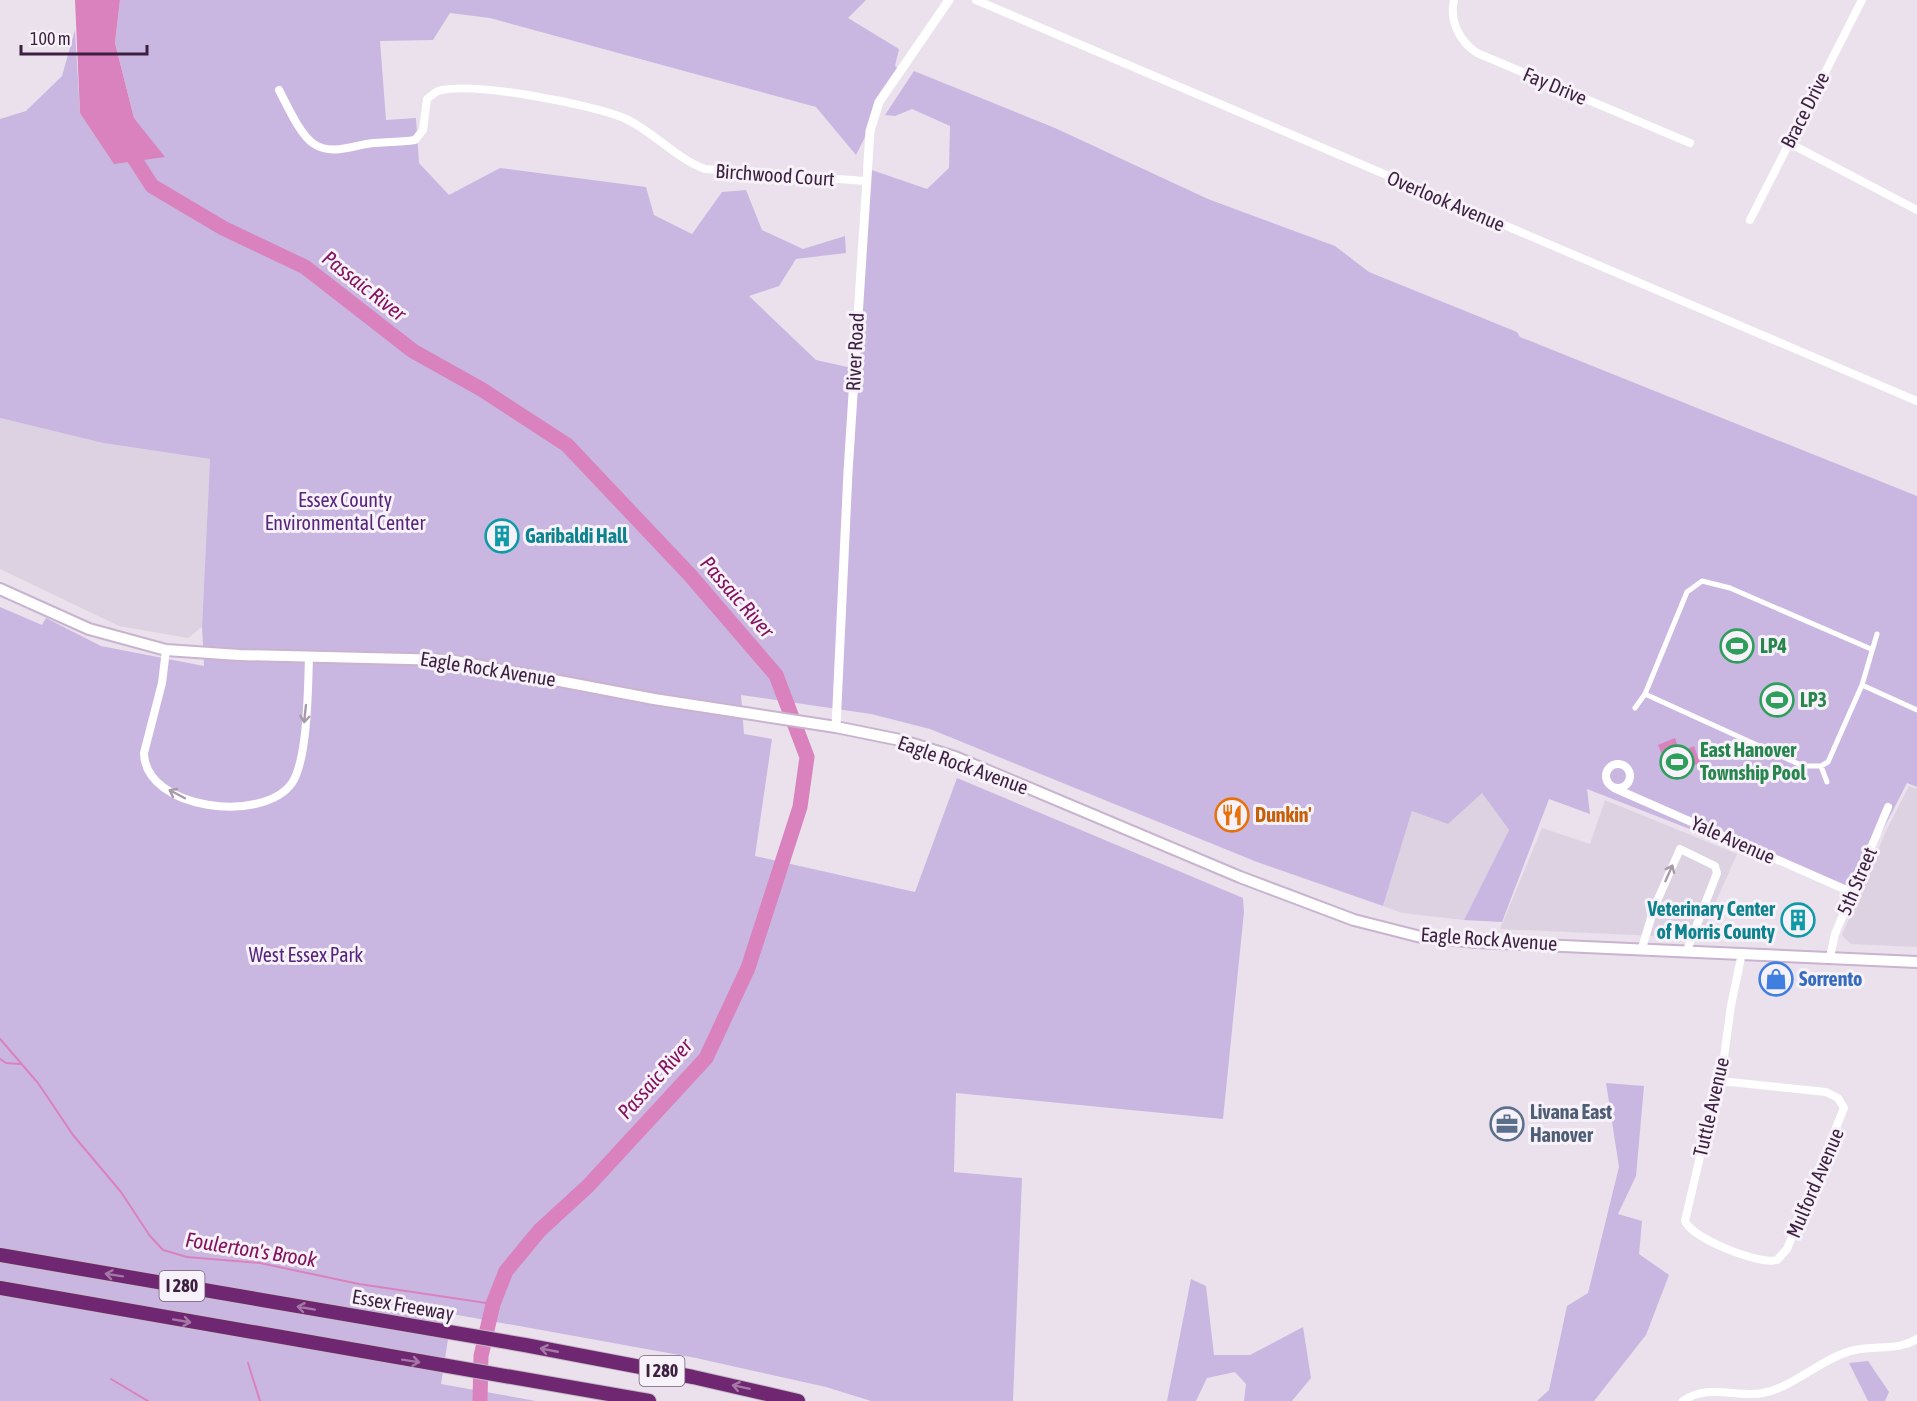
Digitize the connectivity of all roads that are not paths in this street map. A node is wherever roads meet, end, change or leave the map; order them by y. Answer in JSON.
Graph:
{"nodes":[{"id":1,"x":949,"y":0,"type":"edge"},
{"id":2,"x":976,"y":0,"type":"edge"},
{"id":3,"x":1454,"y":0,"type":"edge"},
{"id":4,"x":1862,"y":0,"type":"edge"},
{"id":5,"x":279,"y":90,"type":"dead end"},
{"id":6,"x":1789,"y":142,"type":"junction"},
{"id":7,"x":1690,"y":143,"type":"dead end"},
{"id":8,"x":865,"y":181,"type":"junction"},
{"id":9,"x":1917,"y":210,"type":"edge"},
{"id":10,"x":1749,"y":220,"type":"dead end"},
{"id":11,"x":1917,"y":401,"type":"edge"},
{"id":12,"x":0,"y":589,"type":"edge"},
{"id":13,"x":1876,"y":634,"type":"dead end"},
{"id":14,"x":1872,"y":649,"type":"junction"},
{"id":15,"x":166,"y":650,"type":"junction"},
{"id":16,"x":309,"y":656,"type":"junction"},
{"id":17,"x":1862,"y":685,"type":"junction"},
{"id":18,"x":1645,"y":694,"type":"junction"},
{"id":19,"x":1635,"y":708,"type":"dead end"},
{"id":20,"x":1917,"y":710,"type":"edge"},
{"id":21,"x":836,"y":727,"type":"junction"},
{"id":22,"x":1821,"y":766,"type":"junction"},
{"id":23,"x":1827,"y":782,"type":"dead end"},
{"id":24,"x":1614,"y":788,"type":"dead end"},
{"id":25,"x":1888,"y":807,"type":"dead end"},
{"id":26,"x":1851,"y":892,"type":"junction"},
{"id":27,"x":1642,"y":948,"type":"junction"},
{"id":28,"x":1687,"y":950,"type":"junction"},
{"id":29,"x":1742,"y":953,"type":"junction"},
{"id":30,"x":1830,"y":957,"type":"junction"},
{"id":31,"x":1917,"y":962,"type":"edge"},
{"id":32,"x":1721,"y":1081,"type":"junction"},
{"id":33,"x":0,"y":1255,"type":"edge"},
{"id":34,"x":1777,"y":1260,"type":"joint"},
{"id":35,"x":0,"y":1288,"type":"edge"},
{"id":36,"x":1917,"y":1339,"type":"edge"},
{"id":37,"x":649,"y":1401,"type":"edge"},
{"id":38,"x":798,"y":1401,"type":"edge"},
{"id":39,"x":1683,"y":1401,"type":"edge"}],
"edges":[{"from":1,"to":8,"type":"street","name":"River Road"},
{"from":2,"to":11,"type":"street","name":"Overlook Avenue"},
{"from":3,"to":7,"type":"street","name":"Fay Drive"},
{"from":4,"to":6,"type":"street","name":"Brace Drive"},
{"from":5,"to":8,"type":"street","name":"Birchwood Court"},
{"from":6,"to":9,"type":"street"},
{"from":6,"to":10,"type":"street","name":"Brace Drive"},
{"from":8,"to":21,"type":"street","name":"River Road"},
{"from":12,"to":15,"type":"main road","name":"Eagle Rock Avenue"},
{"from":13,"to":14,"type":"street"},
{"from":14,"to":17,"type":"street"},
{"from":14,"to":18,"type":"street"},
{"from":15,"to":16,"type":"main road","name":"Eagle Rock Avenue"},
{"from":16,"to":15,"type":"street","one_way":true},
{"from":16,"to":21,"type":"main road","name":"Eagle Rock Avenue"},
{"from":17,"to":20,"type":"street"},
{"from":17,"to":22,"type":"street"},
{"from":18,"to":19,"type":"street"},
{"from":18,"to":22,"type":"street"},
{"from":21,"to":27,"type":"main road","name":"Eagle Rock Avenue"},
{"from":22,"to":23,"type":"street"},
{"from":24,"to":26,"type":"street","name":"Yale Avenue"},
{"from":25,"to":26,"type":"street","name":"5th Street"},
{"from":26,"to":30,"type":"street","name":"5th Street"},
{"from":27,"to":28,"type":"main road","name":"Eagle Rock Avenue"},
{"from":27,"to":28,"type":"street","one_way":true},
{"from":28,"to":29,"type":"main road","name":"Eagle Rock Avenue"},
{"from":29,"to":30,"type":"main road","name":"Eagle Rock Avenue"},
{"from":29,"to":32,"type":"street","name":"Tuttle Avenue"},
{"from":30,"to":31,"type":"main road","name":"Eagle Rock Avenue"},
{"from":32,"to":34,"type":"street","name":"Tuttle Avenue"},
{"from":32,"to":34,"type":"street","name":"Mulford Avenue"},
{"from":38,"to":33,"type":"highway","name":"Essex Freeway","number":"I 280","one_way":true},
{"from":35,"to":37,"type":"highway","number":"I 280","one_way":true},
{"from":36,"to":39,"type":"street"}]}
